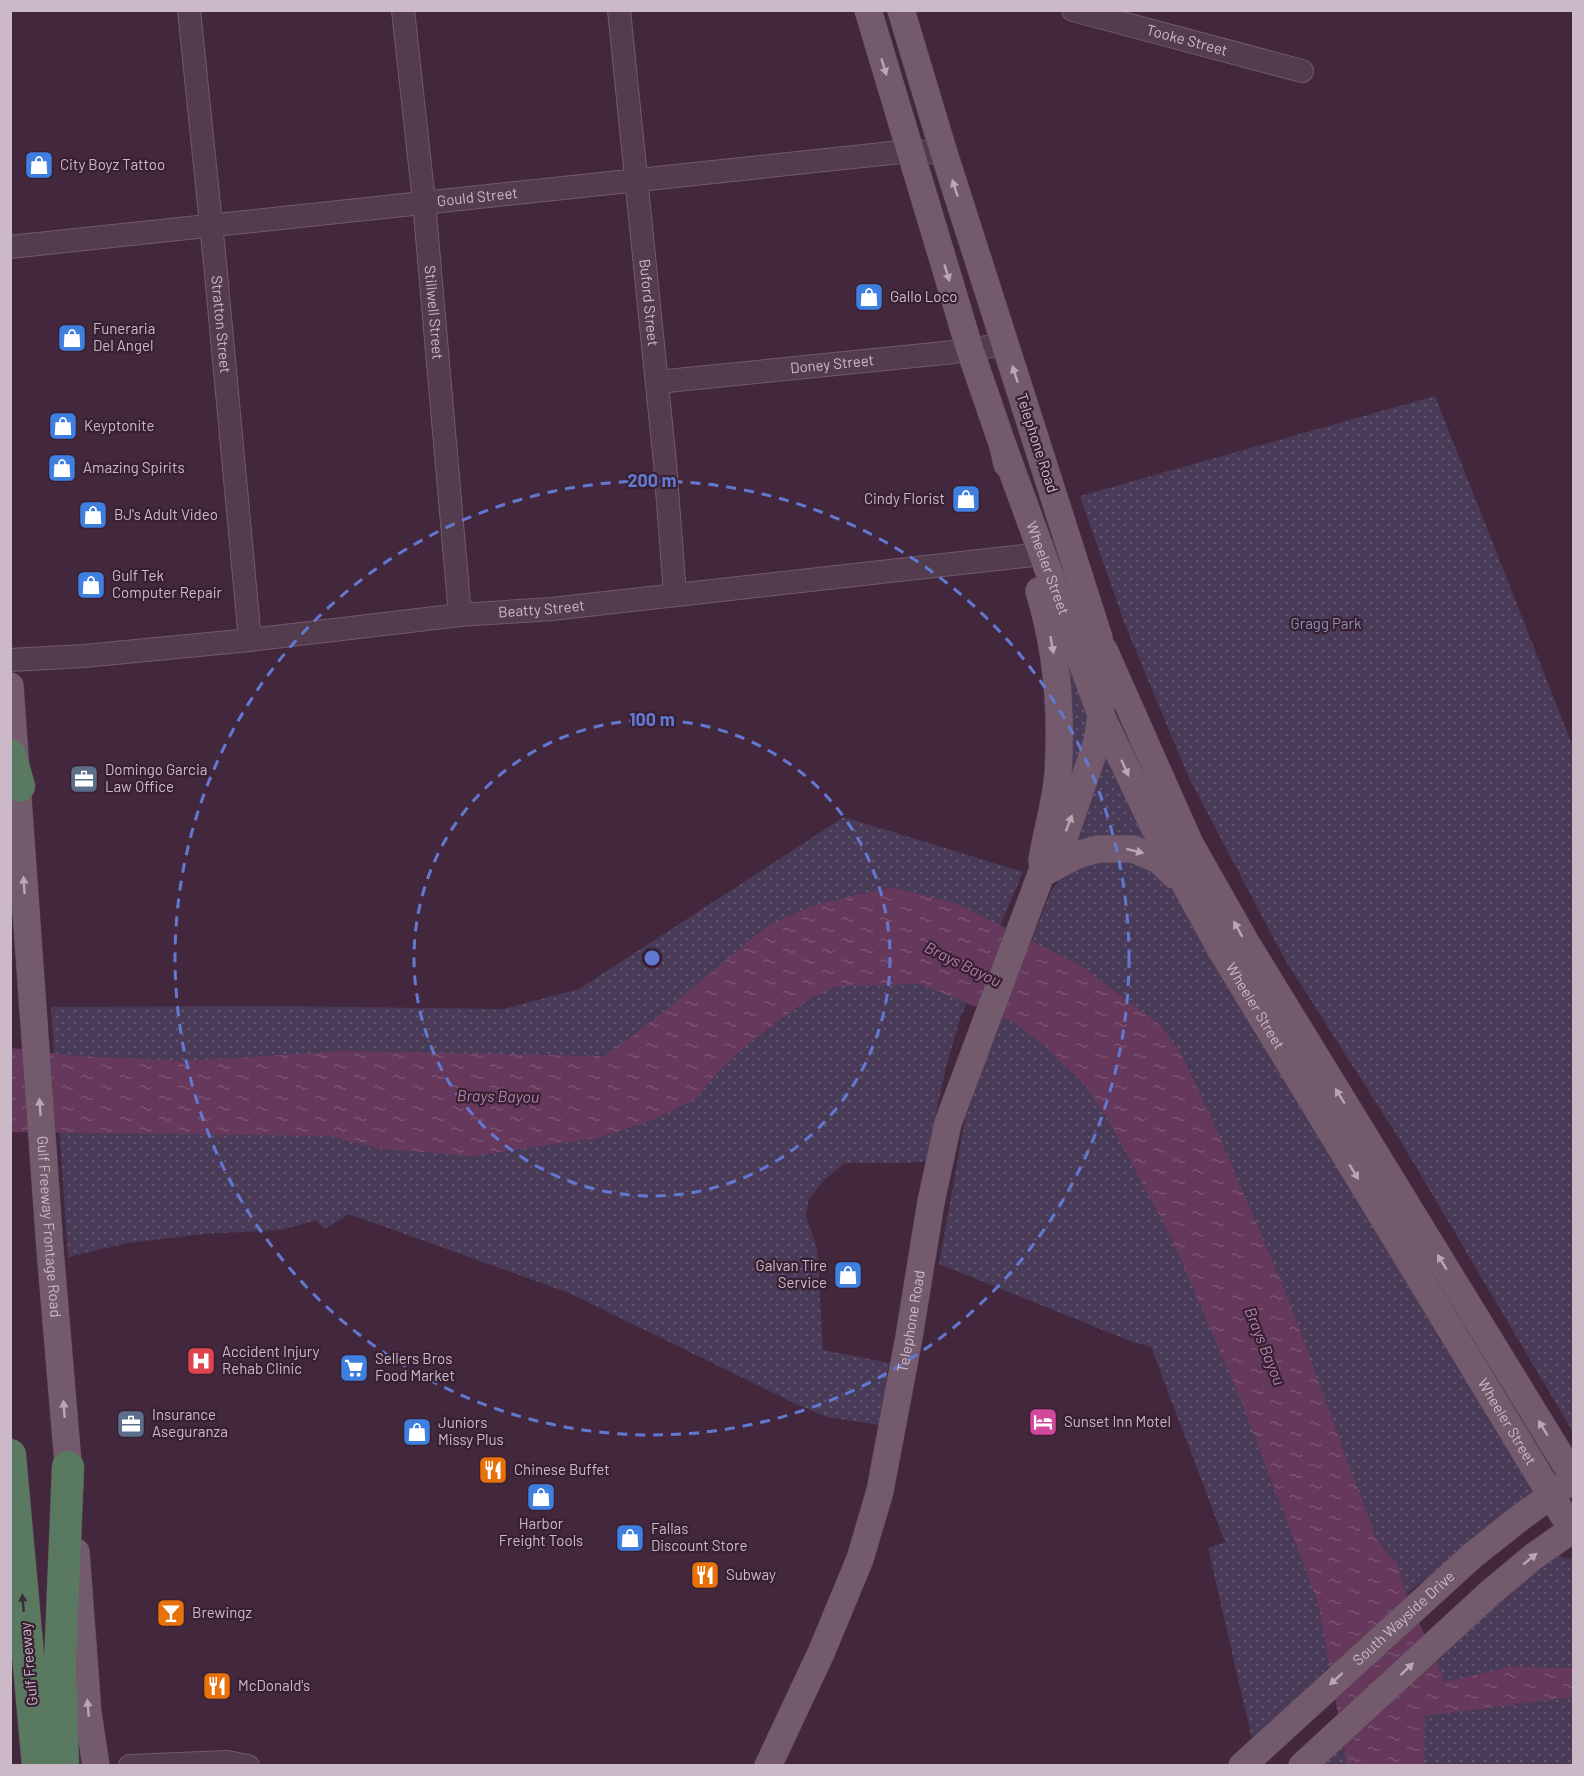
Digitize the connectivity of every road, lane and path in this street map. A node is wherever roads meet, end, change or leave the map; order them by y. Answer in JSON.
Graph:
{"nodes":[{"id":1,"x":189,"y":10,"type":"edge"},
{"id":2,"x":404,"y":10,"type":"edge"},
{"id":3,"x":619,"y":10,"type":"edge"},
{"id":4,"x":868,"y":10,"type":"edge"},
{"id":5,"x":901,"y":10,"type":"edge"},
{"id":6,"x":1073,"y":10,"type":"edge"},
{"id":7,"x":1149,"y":21,"type":"edge"},
{"id":8,"x":1302,"y":71,"type":"dead end"},
{"id":9,"x":910,"y":151,"type":"junction"},
{"id":10,"x":944,"y":153,"type":"junction"},
{"id":11,"x":637,"y":180,"type":"junction"},
{"id":12,"x":424,"y":202,"type":"junction"},
{"id":13,"x":211,"y":225,"type":"junction"},
{"id":14,"x":10,"y":247,"type":"edge"},
{"id":15,"x":1006,"y":344,"type":"junction"},
{"id":16,"x":970,"y":350,"type":"junction"},
{"id":17,"x":657,"y":382,"type":"junction"},
{"id":18,"x":1071,"y":550,"type":"junction"},
{"id":19,"x":1036,"y":555,"type":"junction"},
{"id":20,"x":675,"y":594,"type":"junction"},
{"id":21,"x":460,"y":615,"type":"junction"},
{"id":22,"x":1099,"y":638,"type":"junction"},
{"id":23,"x":250,"y":640,"type":"junction"},
{"id":24,"x":10,"y":660,"type":"edge"},
{"id":25,"x":10,"y":686,"type":"edge"},
{"id":26,"x":1101,"y":715,"type":"junction"},
{"id":27,"x":10,"y":755,"type":"edge"},
{"id":28,"x":19,"y":786,"type":"junction"},
{"id":29,"x":1040,"y":875,"type":"junction"},
{"id":30,"x":1185,"y":887,"type":"junction"},
{"id":31,"x":10,"y":1455,"type":"edge"},
{"id":32,"x":68,"y":1467,"type":"junction"},
{"id":33,"x":1574,"y":1479,"type":"edge"},
{"id":34,"x":1550,"y":1495,"type":"junction"},
{"id":35,"x":1573,"y":1530,"type":"edge"},
{"id":36,"x":38,"y":1766,"type":"edge"},
{"id":37,"x":63,"y":1766,"type":"edge"},
{"id":38,"x":96,"y":1766,"type":"edge"},
{"id":39,"x":130,"y":1766,"type":"edge"},
{"id":40,"x":248,"y":1766,"type":"edge"},
{"id":41,"x":768,"y":1766,"type":"edge"},
{"id":42,"x":1242,"y":1766,"type":"edge"},
{"id":43,"x":1302,"y":1766,"type":"edge"}],
"edges":[{"from":1,"to":13,"type":"street","name":"Stratton Street"},
{"from":2,"to":12,"type":"street","name":"Stillwell Street"},
{"from":3,"to":11,"type":"street","name":"Buford Street"},
{"from":4,"to":9,"type":"main road","name":"Telephone Road","one_way":true},
{"from":5,"to":10,"type":"main road","name":"Telephone Road"},
{"from":6,"to":7,"type":"street","name":"Tooke Street"},
{"from":7,"to":8,"type":"street","name":"Tooke Street"},
{"from":9,"to":10,"type":"street","name":"Gould Street"},
{"from":9,"to":11,"type":"street","name":"Gould Street"},
{"from":9,"to":16,"type":"main road","name":"Telephone Road","one_way":true},
{"from":15,"to":10,"type":"main road","name":"Telephone Road","one_way":true},
{"from":11,"to":12,"type":"street","name":"Gould Street"},
{"from":11,"to":17,"type":"street","name":"Buford Street"},
{"from":12,"to":13,"type":"street","name":"Gould Street"},
{"from":12,"to":21,"type":"street","name":"Stillwell Street"},
{"from":13,"to":14,"type":"street","name":"Gould Street"},
{"from":13,"to":23,"type":"street","name":"Stratton Street"},
{"from":15,"to":16,"type":"street","name":"Doney Street"},
{"from":18,"to":15,"type":"main road","name":"Telephone Road","one_way":true},
{"from":16,"to":17,"type":"street","name":"Doney Street"},
{"from":16,"to":19,"type":"main road","name":"Telephone Road"},
{"from":17,"to":20,"type":"street","name":"Buford Street"},
{"from":18,"to":19,"type":"street","name":"Beatty Street"},
{"from":18,"to":22,"type":"main road","name":"Telephone Road"},
{"from":19,"to":20,"type":"street","name":"Beatty Street"},
{"from":19,"to":26,"type":"main road","name":"Wheeler Street"},
{"from":19,"to":29,"type":"main road","name":"Telephone Road","one_way":true},
{"from":20,"to":21,"type":"street","name":"Beatty Street"},
{"from":21,"to":23,"type":"street","name":"Beatty Street"},
{"from":22,"to":26,"type":"main road","name":"Telephone Road"},
{"from":33,"to":22,"type":"main road","name":"Wheeler Street","one_way":true},
{"from":23,"to":24,"type":"street","name":"Beatty Street"},
{"from":25,"to":28,"type":"main road","name":"Gulf Freeway Frontage Road"},
{"from":29,"to":26,"type":"main road","name":"Telephone Road","one_way":true},
{"from":26,"to":30,"type":"main road","name":"Wheeler Street","one_way":true},
{"from":27,"to":28,"type":"highway"},
{"from":32,"to":28,"type":"main road","name":"Gulf Freeway Frontage Road","one_way":true},
{"from":29,"to":30,"type":"main road","one_way":true},
{"from":29,"to":41,"type":"main road","name":"Telephone Road"},
{"from":30,"to":34,"type":"main road","name":"Wheeler Street","one_way":true},
{"from":36,"to":31,"type":"highway","name":"Gulf Freeway","one_way":true},
{"from":32,"to":37,"type":"highway"},
{"from":38,"to":32,"type":"main road","name":"Gulf Freeway Frontage Road","one_way":true},
{"from":33,"to":34,"type":"main road","name":"South Wayside Drive"},
{"from":34,"to":35,"type":"main road","name":"Wheeler Street"},
{"from":34,"to":42,"type":"main road","name":"South Wayside Drive","one_way":true},
{"from":43,"to":35,"type":"main road","one_way":true},
{"from":39,"to":40,"type":"street"}]}
